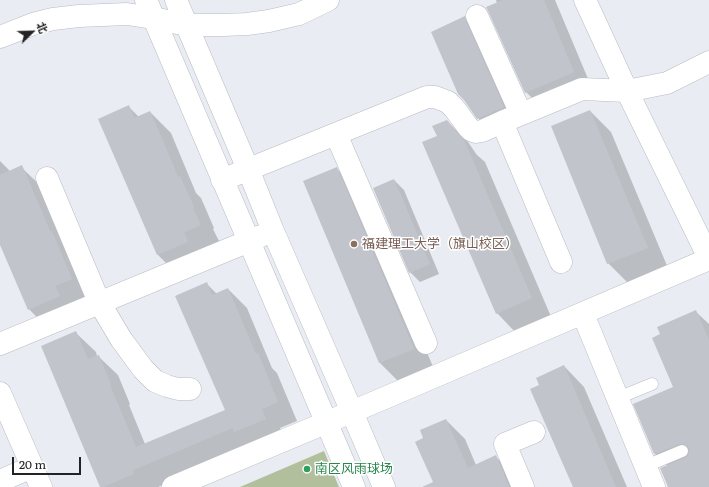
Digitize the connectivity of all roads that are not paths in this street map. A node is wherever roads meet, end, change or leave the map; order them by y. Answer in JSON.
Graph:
{"nodes":[{"id":1,"x":176,"y":0,"type":"edge"},
{"id":2,"x":328,"y":0,"type":"edge"},
{"id":3,"x":585,"y":0,"type":"edge"},
{"id":4,"x":150,"y":9,"type":"edge"},
{"id":5,"x":478,"y":16,"type":"dead end"},
{"id":6,"x":187,"y":25,"type":"junction"},
{"id":7,"x":0,"y":37,"type":"edge"},
{"id":8,"x":709,"y":62,"type":"edge"},
{"id":9,"x":627,"y":91,"type":"junction"},
{"id":10,"x":512,"y":118,"type":"junction"},
{"id":11,"x":336,"y":134,"type":"junction"},
{"id":12,"x":248,"y":169,"type":"junction"},
{"id":13,"x":47,"y":178,"type":"dead end"},
{"id":14,"x":222,"y":180,"type":"junction"},
{"id":15,"x":273,"y":231,"type":"junction"},
{"id":16,"x":248,"y":241,"type":"junction"},
{"id":17,"x":709,"y":259,"type":"edge"},
{"id":18,"x":562,"y":262,"type":"dead end"},
{"id":19,"x":99,"y":302,"type":"junction"},
{"id":20,"x":583,"y":314,"type":"junction"},
{"id":21,"x":426,"y":343,"type":"dead end"},
{"id":22,"x":0,"y":344,"type":"edge"},
{"id":23,"x":652,"y":384,"type":"dead end"},
{"id":24,"x":190,"y":389,"type":"dead end"},
{"id":25,"x":0,"y":392,"type":"edge"},
{"id":26,"x":618,"y":398,"type":"junction"},
{"id":27,"x":352,"y":412,"type":"junction"},
{"id":28,"x":326,"y":423,"type":"junction"},
{"id":29,"x":534,"y":432,"type":"dead end"},
{"id":30,"x":682,"y":450,"type":"dead end"},
{"id":31,"x":646,"y":466,"type":"junction"},
{"id":32,"x":32,"y":467,"type":"junction"},
{"id":33,"x":0,"y":481,"type":"edge"},
{"id":34,"x":41,"y":487,"type":"edge"},
{"id":35,"x":173,"y":487,"type":"edge"},
{"id":36,"x":354,"y":487,"type":"edge"},
{"id":37,"x":384,"y":487,"type":"edge"},
{"id":38,"x":523,"y":487,"type":"edge"},
{"id":39,"x":654,"y":487,"type":"edge"}],
"edges":[{"from":1,"to":6,"type":"street"},
{"from":2,"to":6,"type":"street"},
{"from":3,"to":9,"type":"street"},
{"from":4,"to":6,"type":"street"},
{"from":4,"to":7,"type":"street"},
{"from":4,"to":14,"type":"street"},
{"from":5,"to":10,"type":"street"},
{"from":6,"to":12,"type":"street"},
{"from":8,"to":9,"type":"street"},
{"from":9,"to":10,"type":"street"},
{"from":9,"to":17,"type":"street"},
{"from":10,"to":11,"type":"street"},
{"from":10,"to":18,"type":"street"},
{"from":11,"to":12,"type":"street"},
{"from":11,"to":21,"type":"street"},
{"from":12,"to":14,"type":"street"},
{"from":12,"to":15,"type":"street"},
{"from":13,"to":19,"type":"street"},
{"from":14,"to":16,"type":"street"},
{"from":15,"to":16,"type":"street"},
{"from":15,"to":27,"type":"street"},
{"from":16,"to":19,"type":"street"},
{"from":16,"to":28,"type":"street"},
{"from":17,"to":20,"type":"street"},
{"from":19,"to":22,"type":"street"},
{"from":19,"to":24,"type":"street"},
{"from":20,"to":26,"type":"street"},
{"from":20,"to":27,"type":"street"},
{"from":23,"to":26,"type":"lane"},
{"from":25,"to":32,"type":"street"},
{"from":26,"to":31,"type":"street"},
{"from":27,"to":28,"type":"street"},
{"from":27,"to":37,"type":"street"},
{"from":28,"to":35,"type":"street"},
{"from":28,"to":36,"type":"street"},
{"from":29,"to":38,"type":"street"},
{"from":30,"to":31,"type":"lane"},
{"from":31,"to":39,"type":"street"},
{"from":32,"to":33,"type":"street"},
{"from":32,"to":34,"type":"street"}]}
